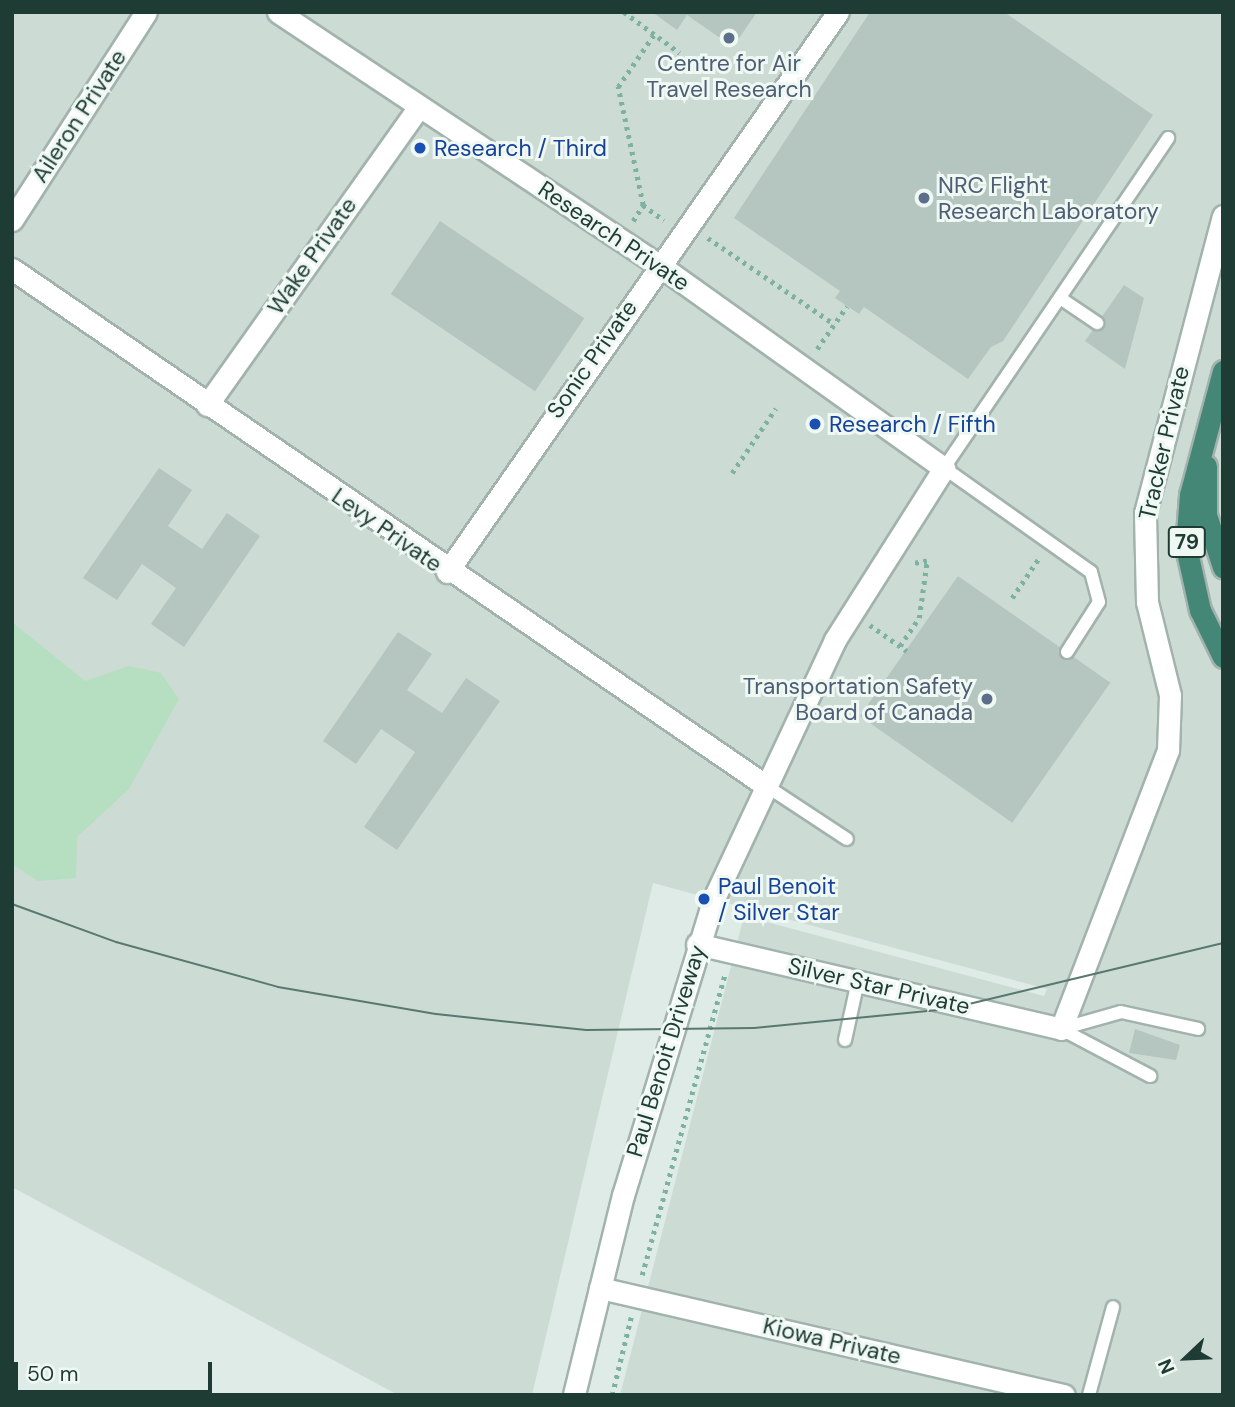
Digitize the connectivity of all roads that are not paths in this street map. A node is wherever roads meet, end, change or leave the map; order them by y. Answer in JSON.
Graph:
{"nodes":[{"id":1,"x":146,"y":12,"type":"edge"},
{"id":2,"x":278,"y":12,"type":"edge"},
{"id":3,"x":838,"y":12,"type":"edge"},
{"id":4,"x":419,"y":107,"type":"junction"},
{"id":5,"x":1168,"y":138,"type":"dead end"},
{"id":6,"x":1223,"y":216,"type":"edge"},
{"id":7,"x":12,"y":220,"type":"edge"},
{"id":8,"x":659,"y":265,"type":"junction"},
{"id":9,"x":12,"y":269,"type":"edge"},
{"id":10,"x":1060,"y":298,"type":"junction"},
{"id":11,"x":1097,"y":323,"type":"dead end"},
{"id":12,"x":1223,"y":371,"type":"edge"},
{"id":13,"x":206,"y":405,"type":"junction"},
{"id":14,"x":1209,"y":422,"type":"junction"},
{"id":15,"x":944,"y":468,"type":"junction"},
{"id":16,"x":1223,"y":567,"type":"edge"},
{"id":17,"x":447,"y":572,"type":"junction"},
{"id":18,"x":1067,"y":652,"type":"dead end"},
{"id":19,"x":1223,"y":657,"type":"edge"},
{"id":20,"x":765,"y":785,"type":"junction"},
{"id":21,"x":847,"y":839,"type":"dead end"},
{"id":22,"x":697,"y":944,"type":"junction"},
{"id":23,"x":858,"y":981,"type":"junction"},
{"id":24,"x":1061,"y":1029,"type":"junction"},
{"id":25,"x":1198,"y":1029,"type":"dead end"},
{"id":26,"x":845,"y":1040,"type":"dead end"},
{"id":27,"x":1150,"y":1076,"type":"dead end"},
{"id":28,"x":600,"y":1288,"type":"junction"},
{"id":29,"x":1113,"y":1307,"type":"dead end"},
{"id":30,"x":574,"y":1395,"type":"edge"},
{"id":31,"x":1064,"y":1395,"type":"edge"},
{"id":32,"x":1089,"y":1395,"type":"edge"}],
"edges":[{"from":1,"to":7,"type":"street","name":"Aileron Private"},
{"from":2,"to":4,"type":"street","name":"Research Private"},
{"from":3,"to":8,"type":"street","name":"Sonic Private"},
{"from":4,"to":8,"type":"street","name":"Research Private"},
{"from":4,"to":13,"type":"street","name":"Wake Private"},
{"from":5,"to":10,"type":"lane"},
{"from":6,"to":24,"type":"street","name":"Tracker Private"},
{"from":8,"to":15,"type":"street","name":"Research Private"},
{"from":8,"to":17,"type":"street","name":"Sonic Private"},
{"from":9,"to":13,"type":"street","name":"Levy Private"},
{"from":10,"to":11,"type":"lane"},
{"from":10,"to":15,"type":"lane"},
{"from":12,"to":14,"type":"highway","number":"79"},
{"from":13,"to":17,"type":"street","name":"Levy Private"},
{"from":14,"to":16,"type":"highway","number":"79"},
{"from":14,"to":19,"type":"highway","number":"79"},
{"from":15,"to":18,"type":"lane"},
{"from":15,"to":20,"type":"street","name":"Paul Benoit Driveway"},
{"from":17,"to":20,"type":"street","name":"Levy Private"},
{"from":20,"to":21,"type":"lane"},
{"from":20,"to":22,"type":"street","name":"Paul Benoit Driveway"},
{"from":22,"to":23,"type":"street","name":"Silver Star Private"},
{"from":22,"to":28,"type":"street","name":"Paul Benoit Driveway"},
{"from":23,"to":24,"type":"street","name":"Silver Star Private"},
{"from":23,"to":26,"type":"lane"},
{"from":24,"to":25,"type":"lane"},
{"from":24,"to":27,"type":"lane"},
{"from":28,"to":30,"type":"street","name":"Paul Benoit Driveway"},
{"from":28,"to":31,"type":"street","name":"Kiowa Private"},
{"from":29,"to":32,"type":"lane"}]}
